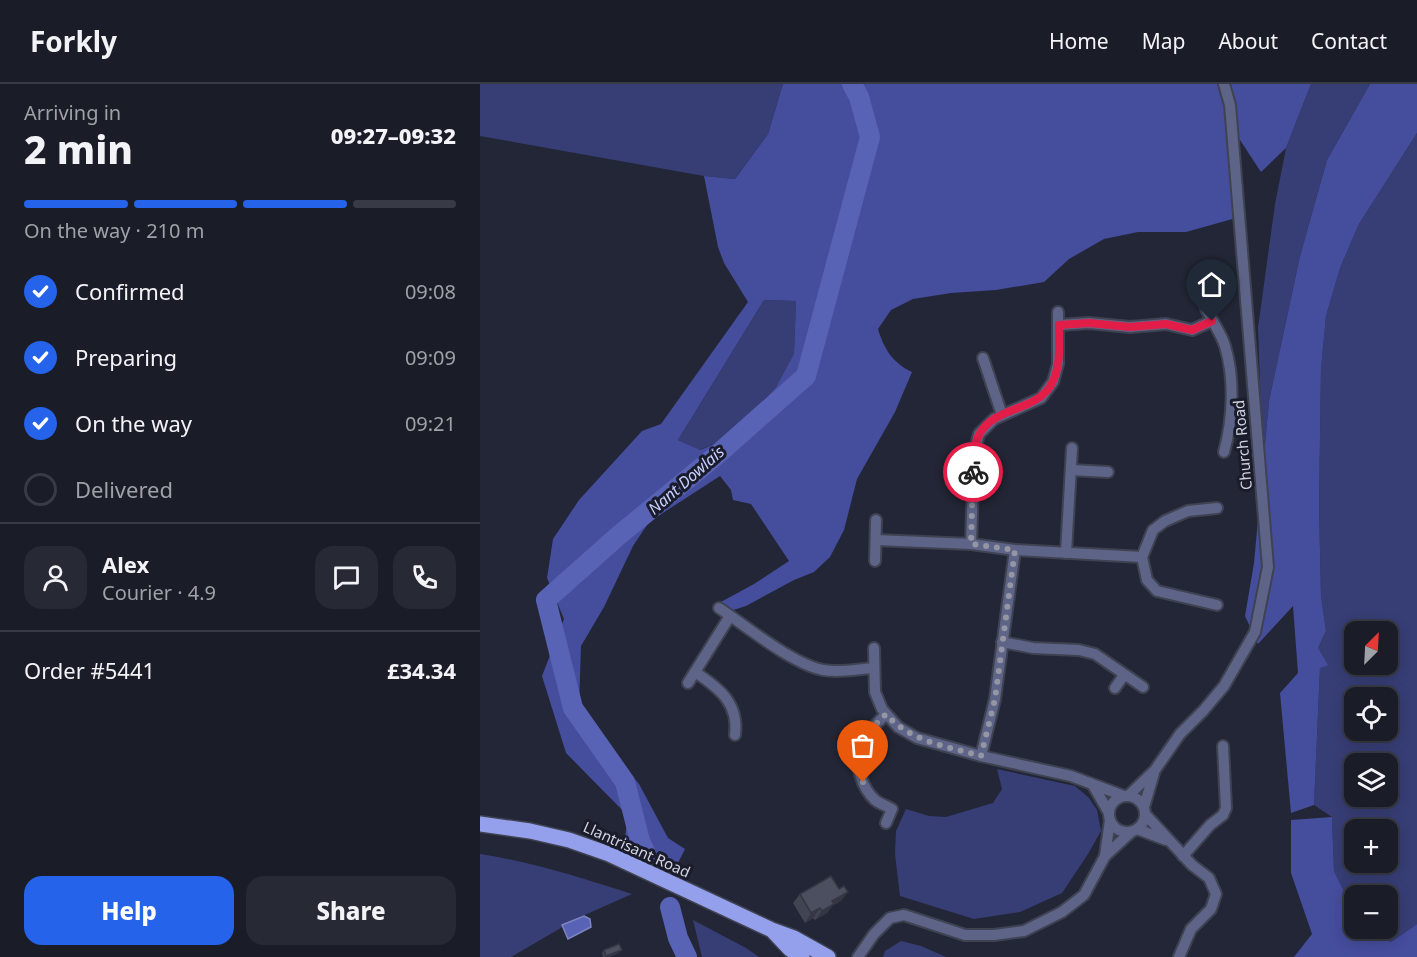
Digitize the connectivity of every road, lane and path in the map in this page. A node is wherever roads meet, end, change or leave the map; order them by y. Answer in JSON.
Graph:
{"nodes":[{"id":1,"x":1224,"y":84,"type":"edge"},
{"id":2,"x":1206,"y":309,"type":"dead end"},
{"id":3,"x":1058,"y":312,"type":"dead end"},
{"id":4,"x":1212,"y":321,"type":"junction"},
{"id":5,"x":1059,"y":325,"type":"junction"},
{"id":6,"x":983,"y":358,"type":"dead end"},
{"id":7,"x":1002,"y":415,"type":"junction"},
{"id":8,"x":1072,"y":448,"type":"dead end"},
{"id":9,"x":1224,"y":452,"type":"dead end"},
{"id":10,"x":1071,"y":470,"type":"junction"},
{"id":11,"x":1108,"y":472,"type":"dead end"},
{"id":12,"x":1217,"y":508,"type":"dead end"},
{"id":13,"x":876,"y":520,"type":"dead end"},
{"id":14,"x":876,"y":540,"type":"junction"},
{"id":15,"x":971,"y":544,"type":"junction"},
{"id":16,"x":1015,"y":550,"type":"junction"},
{"id":17,"x":1066,"y":553,"type":"junction"},
{"id":18,"x":1142,"y":557,"type":"junction"},
{"id":19,"x":875,"y":561,"type":"dead end"},
{"id":20,"x":1217,"y":605,"type":"dead end"},
{"id":21,"x":719,"y":608,"type":"dead end"},
{"id":22,"x":730,"y":616,"type":"junction"},
{"id":23,"x":1002,"y":642,"type":"junction"},
{"id":24,"x":874,"y":648,"type":"dead end"},
{"id":25,"x":874,"y":668,"type":"junction"},
{"id":26,"x":695,"y":672,"type":"junction"},
{"id":27,"x":1124,"y":675,"type":"junction"},
{"id":28,"x":688,"y":683,"type":"dead end"},
{"id":29,"x":1143,"y":687,"type":"dead end"},
{"id":30,"x":1115,"y":688,"type":"dead end"},
{"id":31,"x":886,"y":714,"type":"junction"},
{"id":32,"x":735,"y":735,"type":"dead end"},
{"id":33,"x":1222,"y":746,"type":"dead end"},
{"id":34,"x":981,"y":756,"type":"junction"},
{"id":35,"x":1155,"y":770,"type":"junction"},
{"id":36,"x":1093,"y":786,"type":"junction"},
{"id":37,"x":1126,"y":796,"type":"junction"},
{"id":38,"x":1144,"y":811,"type":"junction"},
{"id":39,"x":1109,"y":817,"type":"junction"},
{"id":40,"x":480,"y":824,"type":"edge"},
{"id":41,"x":886,"y":824,"type":"dead end"},
{"id":42,"x":1134,"y":830,"type":"junction"},
{"id":43,"x":1169,"y":841,"type":"junction"},
{"id":44,"x":1105,"y":856,"type":"junction"},
{"id":45,"x":1183,"y":856,"type":"junction"},
{"id":46,"x":772,"y":930,"type":"junction"},
{"id":47,"x":802,"y":957,"type":"edge"},
{"id":48,"x":828,"y":957,"type":"edge"},
{"id":49,"x":858,"y":957,"type":"edge"},
{"id":50,"x":1179,"y":957,"type":"edge"}],
"edges":[{"from":1,"to":35,"type":"street","name":"Church Road"},
{"from":2,"to":4,"type":"street"},
{"from":3,"to":5,"type":"street"},
{"from":4,"to":5,"type":"street"},
{"from":4,"to":9,"type":"street"},
{"from":5,"to":7,"type":"street"},
{"from":6,"to":7,"type":"street"},
{"from":7,"to":15,"type":"street"},
{"from":8,"to":10,"type":"street"},
{"from":10,"to":11,"type":"street"},
{"from":10,"to":17,"type":"street"},
{"from":12,"to":18,"type":"street"},
{"from":13,"to":14,"type":"street"},
{"from":14,"to":15,"type":"street"},
{"from":14,"to":19,"type":"street"},
{"from":15,"to":16,"type":"street"},
{"from":16,"to":17,"type":"street"},
{"from":16,"to":23,"type":"street"},
{"from":17,"to":18,"type":"street"},
{"from":18,"to":20,"type":"street"},
{"from":21,"to":22,"type":"street"},
{"from":22,"to":25,"type":"street"},
{"from":22,"to":26,"type":"street"},
{"from":23,"to":27,"type":"street"},
{"from":23,"to":34,"type":"street"},
{"from":24,"to":25,"type":"street"},
{"from":25,"to":31,"type":"street"},
{"from":26,"to":28,"type":"street"},
{"from":26,"to":32,"type":"street"},
{"from":27,"to":29,"type":"street"},
{"from":27,"to":30,"type":"street"},
{"from":31,"to":34,"type":"street"},
{"from":31,"to":41,"type":"street"},
{"from":33,"to":45,"type":"street"},
{"from":34,"to":36,"type":"street"},
{"from":35,"to":37,"type":"street","name":"Church Road"},
{"from":35,"to":38,"type":"street","name":"Church Road"},
{"from":36,"to":37,"type":"street"},
{"from":36,"to":39,"type":"street"},
{"from":37,"to":38,"type":"street"},
{"from":37,"to":39,"type":"street"},
{"from":38,"to":42,"type":"street"},
{"from":38,"to":43,"type":"street"},
{"from":39,"to":42,"type":"street"},
{"from":39,"to":44,"type":"street"},
{"from":40,"to":46,"type":"main road","name":"Llantrisant Road"},
{"from":42,"to":43,"type":"street"},
{"from":42,"to":44,"type":"street"},
{"from":43,"to":45,"type":"street"},
{"from":44,"to":49,"type":"street"},
{"from":45,"to":50,"type":"street"},
{"from":46,"to":47,"type":"main road","name":"Llantrisant Road"},
{"from":46,"to":48,"type":"main road","name":"Llantrisant Road"}]}
